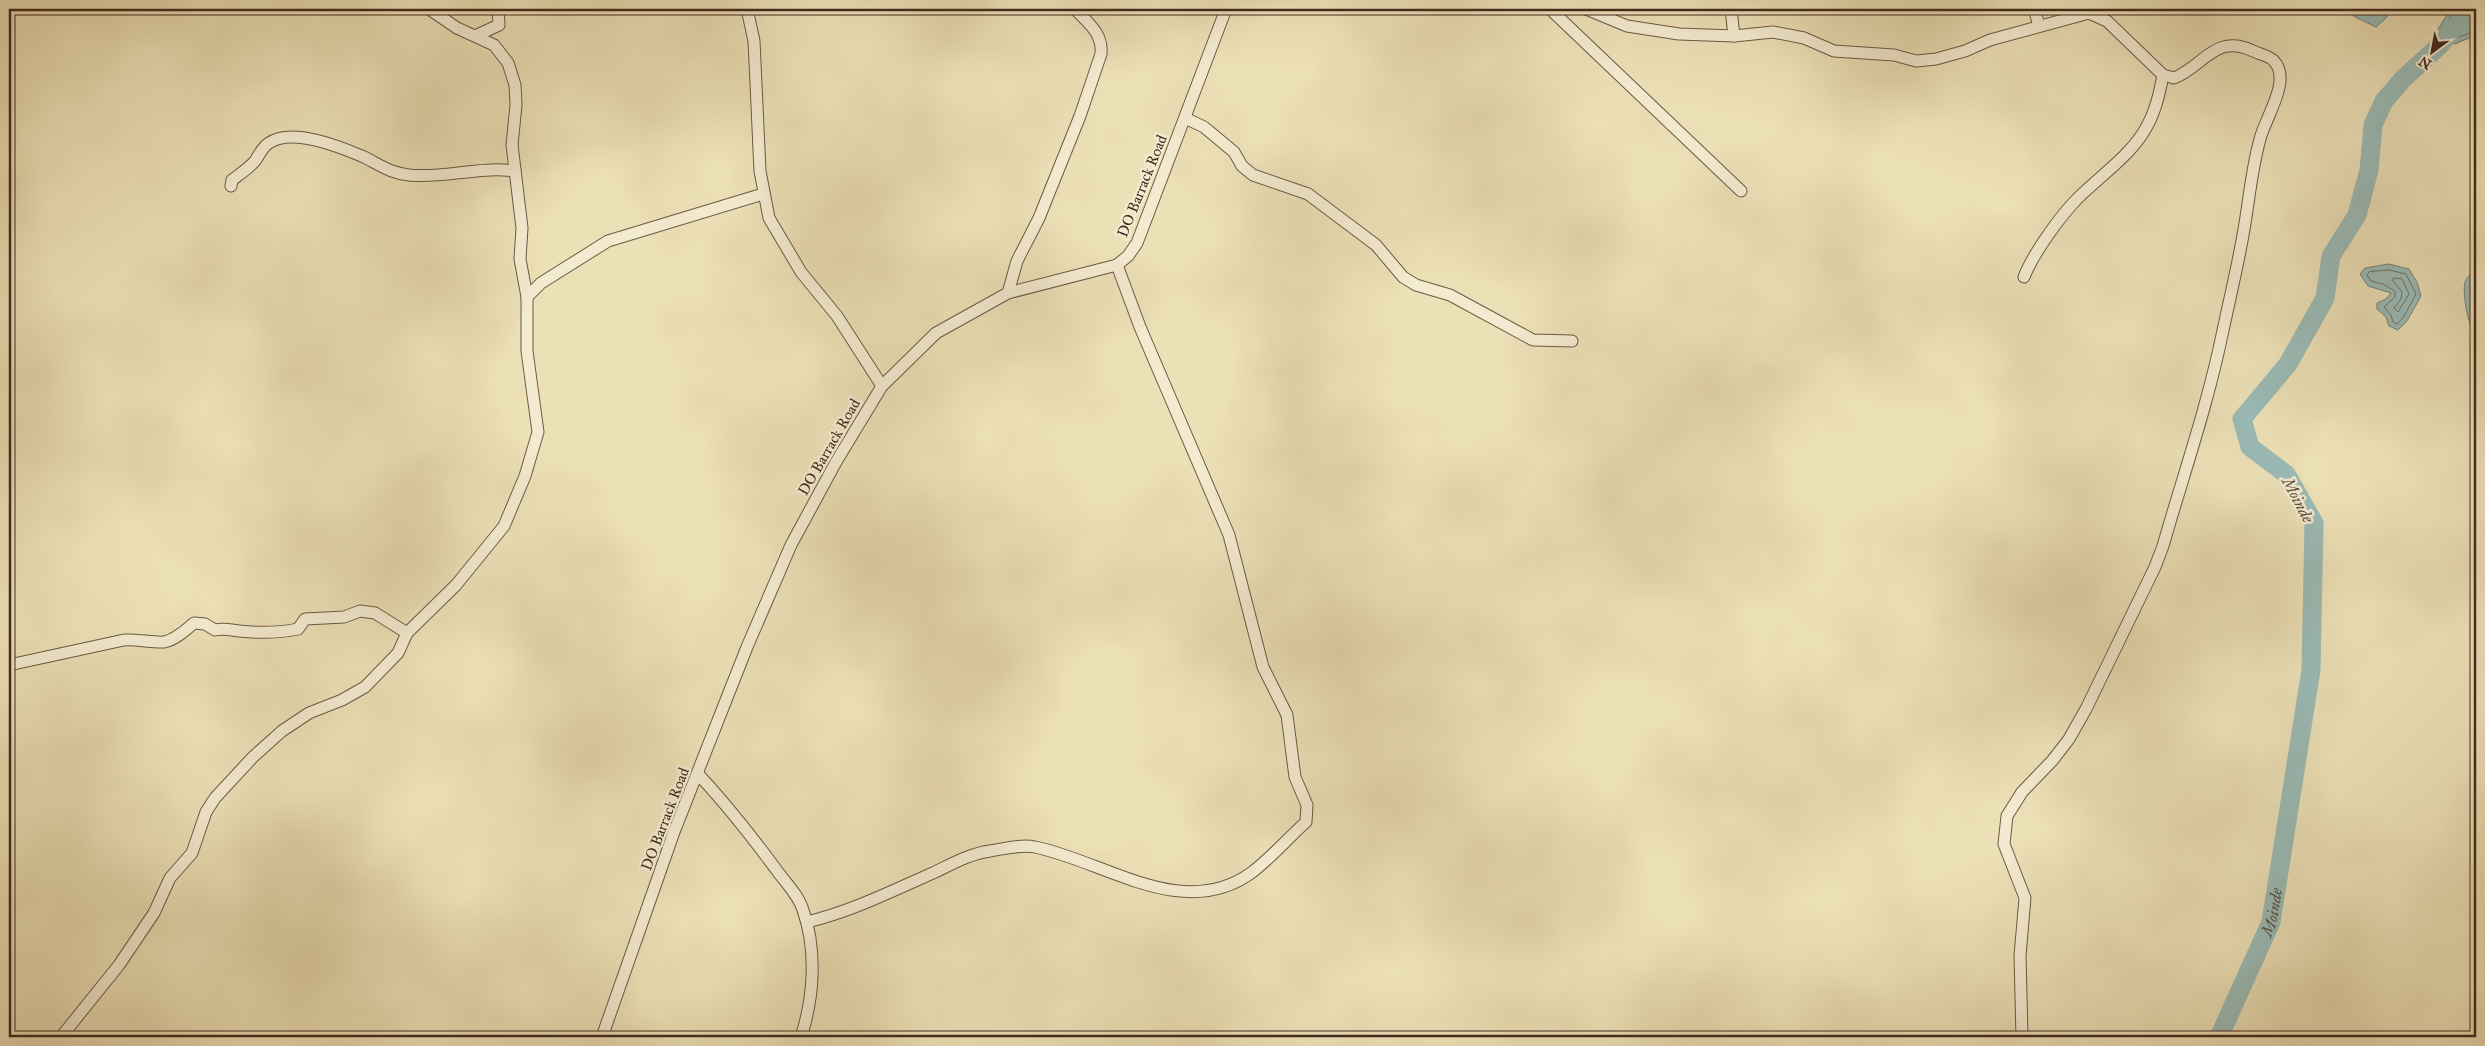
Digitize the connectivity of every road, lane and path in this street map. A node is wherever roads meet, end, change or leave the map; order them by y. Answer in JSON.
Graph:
{"nodes":[{"id":1,"x":498,"y":9,"type":"edge"},
{"id":2,"x":747,"y":9,"type":"edge"},
{"id":3,"x":1074,"y":9,"type":"edge"},
{"id":4,"x":1226,"y":9,"type":"edge"},
{"id":5,"x":1550,"y":9,"type":"edge"},
{"id":6,"x":1586,"y":9,"type":"edge"},
{"id":7,"x":1731,"y":9,"type":"edge"},
{"id":8,"x":2034,"y":9,"type":"edge"},
{"id":9,"x":433,"y":10,"type":"edge"},
{"id":10,"x":2074,"y":12,"type":"edge"},
{"id":11,"x":2039,"y":26,"type":"junction"},
{"id":12,"x":475,"y":36,"type":"junction"},
{"id":13,"x":1734,"y":36,"type":"junction"},
{"id":14,"x":2163,"y":75,"type":"junction"},
{"id":15,"x":1185,"y":118,"type":"junction"},
{"id":16,"x":515,"y":170,"type":"junction"},
{"id":17,"x":231,"y":186,"type":"dead end"},
{"id":18,"x":1741,"y":191,"type":"dead end"},
{"id":19,"x":763,"y":194,"type":"junction"},
{"id":20,"x":1118,"y":265,"type":"junction"},
{"id":21,"x":2024,"y":278,"type":"dead end"},
{"id":22,"x":1008,"y":293,"type":"junction"},
{"id":23,"x":527,"y":297,"type":"junction"},
{"id":24,"x":1572,"y":341,"type":"dead end"},
{"id":25,"x":882,"y":386,"type":"junction"},
{"id":26,"x":407,"y":633,"type":"junction"},
{"id":27,"x":9,"y":664,"type":"edge"},
{"id":28,"x":698,"y":774,"type":"junction"},
{"id":29,"x":807,"y":922,"type":"junction"},
{"id":30,"x":61,"y":1037,"type":"edge"},
{"id":31,"x":602,"y":1037,"type":"edge"},
{"id":32,"x":801,"y":1037,"type":"edge"},
{"id":33,"x":2022,"y":1037,"type":"edge"}],
"edges":[{"from":1,"to":12,"type":"street"},
{"from":2,"to":19,"type":"street"},
{"from":3,"to":22,"type":"street"},
{"from":4,"to":15,"type":"street","name":"DO Barrack Road"},
{"from":5,"to":18,"type":"street"},
{"from":6,"to":13,"type":"street"},
{"from":7,"to":13,"type":"street"},
{"from":8,"to":11,"type":"street"},
{"from":9,"to":12,"type":"street"},
{"from":10,"to":11,"type":"street"},
{"from":10,"to":14,"type":"street"},
{"from":11,"to":13,"type":"street"},
{"from":12,"to":16,"type":"street"},
{"from":14,"to":21,"type":"street"},
{"from":14,"to":33,"type":"street"},
{"from":15,"to":20,"type":"street","name":"DO Barrack Road"},
{"from":15,"to":24,"type":"street"},
{"from":16,"to":17,"type":"street"},
{"from":16,"to":23,"type":"street"},
{"from":19,"to":23,"type":"street"},
{"from":19,"to":25,"type":"street"},
{"from":20,"to":22,"type":"street","name":"DO Barrack Road"},
{"from":20,"to":29,"type":"street"},
{"from":22,"to":25,"type":"street","name":"DO Barrack Road"},
{"from":23,"to":26,"type":"street"},
{"from":25,"to":28,"type":"street","name":"DO Barrack Road"},
{"from":26,"to":27,"type":"street"},
{"from":26,"to":30,"type":"street"},
{"from":28,"to":29,"type":"street"},
{"from":28,"to":31,"type":"street","name":"DO Barrack Road"},
{"from":29,"to":32,"type":"street"}]}
